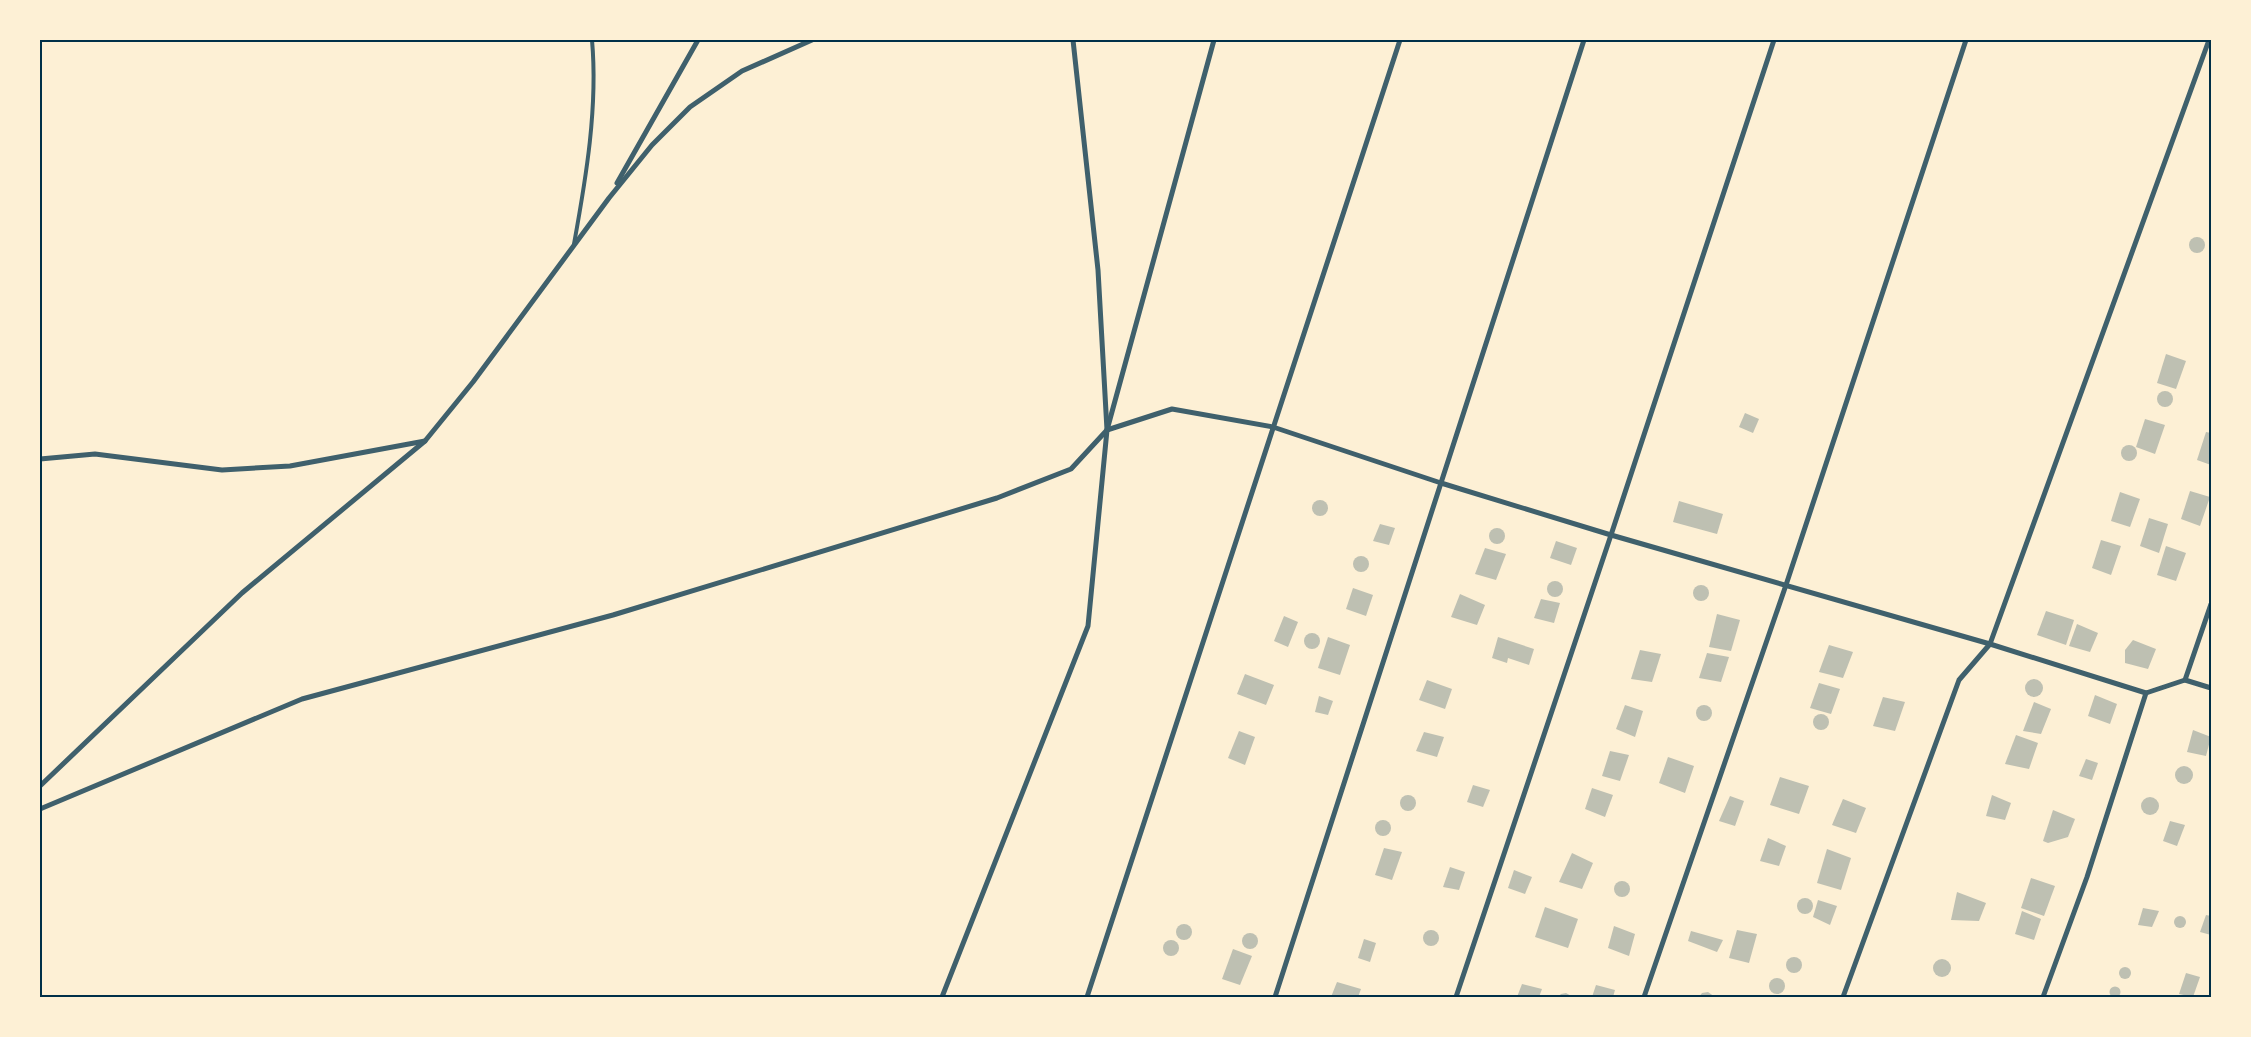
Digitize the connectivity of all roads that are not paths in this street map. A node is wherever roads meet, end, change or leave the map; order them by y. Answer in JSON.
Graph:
{"nodes":[{"id":1,"x":592,"y":40,"type":"edge"},
{"id":2,"x":698,"y":40,"type":"edge"},
{"id":3,"x":812,"y":40,"type":"edge"},
{"id":4,"x":1073,"y":40,"type":"edge"},
{"id":5,"x":1214,"y":40,"type":"edge"},
{"id":6,"x":1400,"y":40,"type":"edge"},
{"id":7,"x":1584,"y":40,"type":"edge"},
{"id":8,"x":1774,"y":40,"type":"edge"},
{"id":9,"x":1966,"y":40,"type":"edge"},
{"id":10,"x":2209,"y":40,"type":"edge"},
{"id":11,"x":609,"y":198,"type":"junction"},
{"id":12,"x":574,"y":247,"type":"junction"},
{"id":13,"x":1273,"y":427,"type":"junction"},
{"id":14,"x":1107,"y":430,"type":"junction"},
{"id":15,"x":425,"y":441,"type":"junction"},
{"id":16,"x":40,"y":459,"type":"edge"},
{"id":17,"x":1440,"y":482,"type":"junction"},
{"id":18,"x":1611,"y":535,"type":"junction"},
{"id":19,"x":1786,"y":585,"type":"junction"},
{"id":20,"x":2211,"y":604,"type":"edge"},
{"id":21,"x":1990,"y":644,"type":"junction"},
{"id":22,"x":2185,"y":680,"type":"junction"},
{"id":23,"x":2211,"y":688,"type":"edge"},
{"id":24,"x":2146,"y":693,"type":"junction"},
{"id":25,"x":40,"y":786,"type":"edge"},
{"id":26,"x":40,"y":809,"type":"edge"},
{"id":27,"x":942,"y":997,"type":"edge"},
{"id":28,"x":1087,"y":997,"type":"edge"},
{"id":29,"x":1275,"y":997,"type":"edge"},
{"id":30,"x":1456,"y":997,"type":"edge"},
{"id":31,"x":1644,"y":997,"type":"edge"},
{"id":32,"x":1843,"y":997,"type":"edge"},
{"id":33,"x":2043,"y":997,"type":"edge"}],
"edges":[{"from":1,"to":12,"type":"lane"},
{"from":2,"to":11,"type":"street"},
{"from":3,"to":11,"type":"street"},
{"from":4,"to":14,"type":"street"},
{"from":5,"to":14,"type":"street"},
{"from":6,"to":13,"type":"street"},
{"from":7,"to":17,"type":"street"},
{"from":8,"to":18,"type":"street"},
{"from":9,"to":19,"type":"street"},
{"from":10,"to":21,"type":"street"},
{"from":11,"to":12,"type":"street"},
{"from":12,"to":15,"type":"street"},
{"from":13,"to":14,"type":"street"},
{"from":13,"to":17,"type":"street"},
{"from":13,"to":28,"type":"street"},
{"from":14,"to":26,"type":"street"},
{"from":14,"to":27,"type":"street"},
{"from":15,"to":16,"type":"street"},
{"from":15,"to":25,"type":"street"},
{"from":17,"to":18,"type":"street"},
{"from":17,"to":29,"type":"street"},
{"from":18,"to":19,"type":"street"},
{"from":18,"to":30,"type":"street"},
{"from":19,"to":21,"type":"street"},
{"from":19,"to":31,"type":"street"},
{"from":20,"to":22,"type":"street"},
{"from":21,"to":24,"type":"street"},
{"from":21,"to":32,"type":"street"},
{"from":22,"to":23,"type":"street"},
{"from":22,"to":24,"type":"street"},
{"from":24,"to":33,"type":"street"}]}
